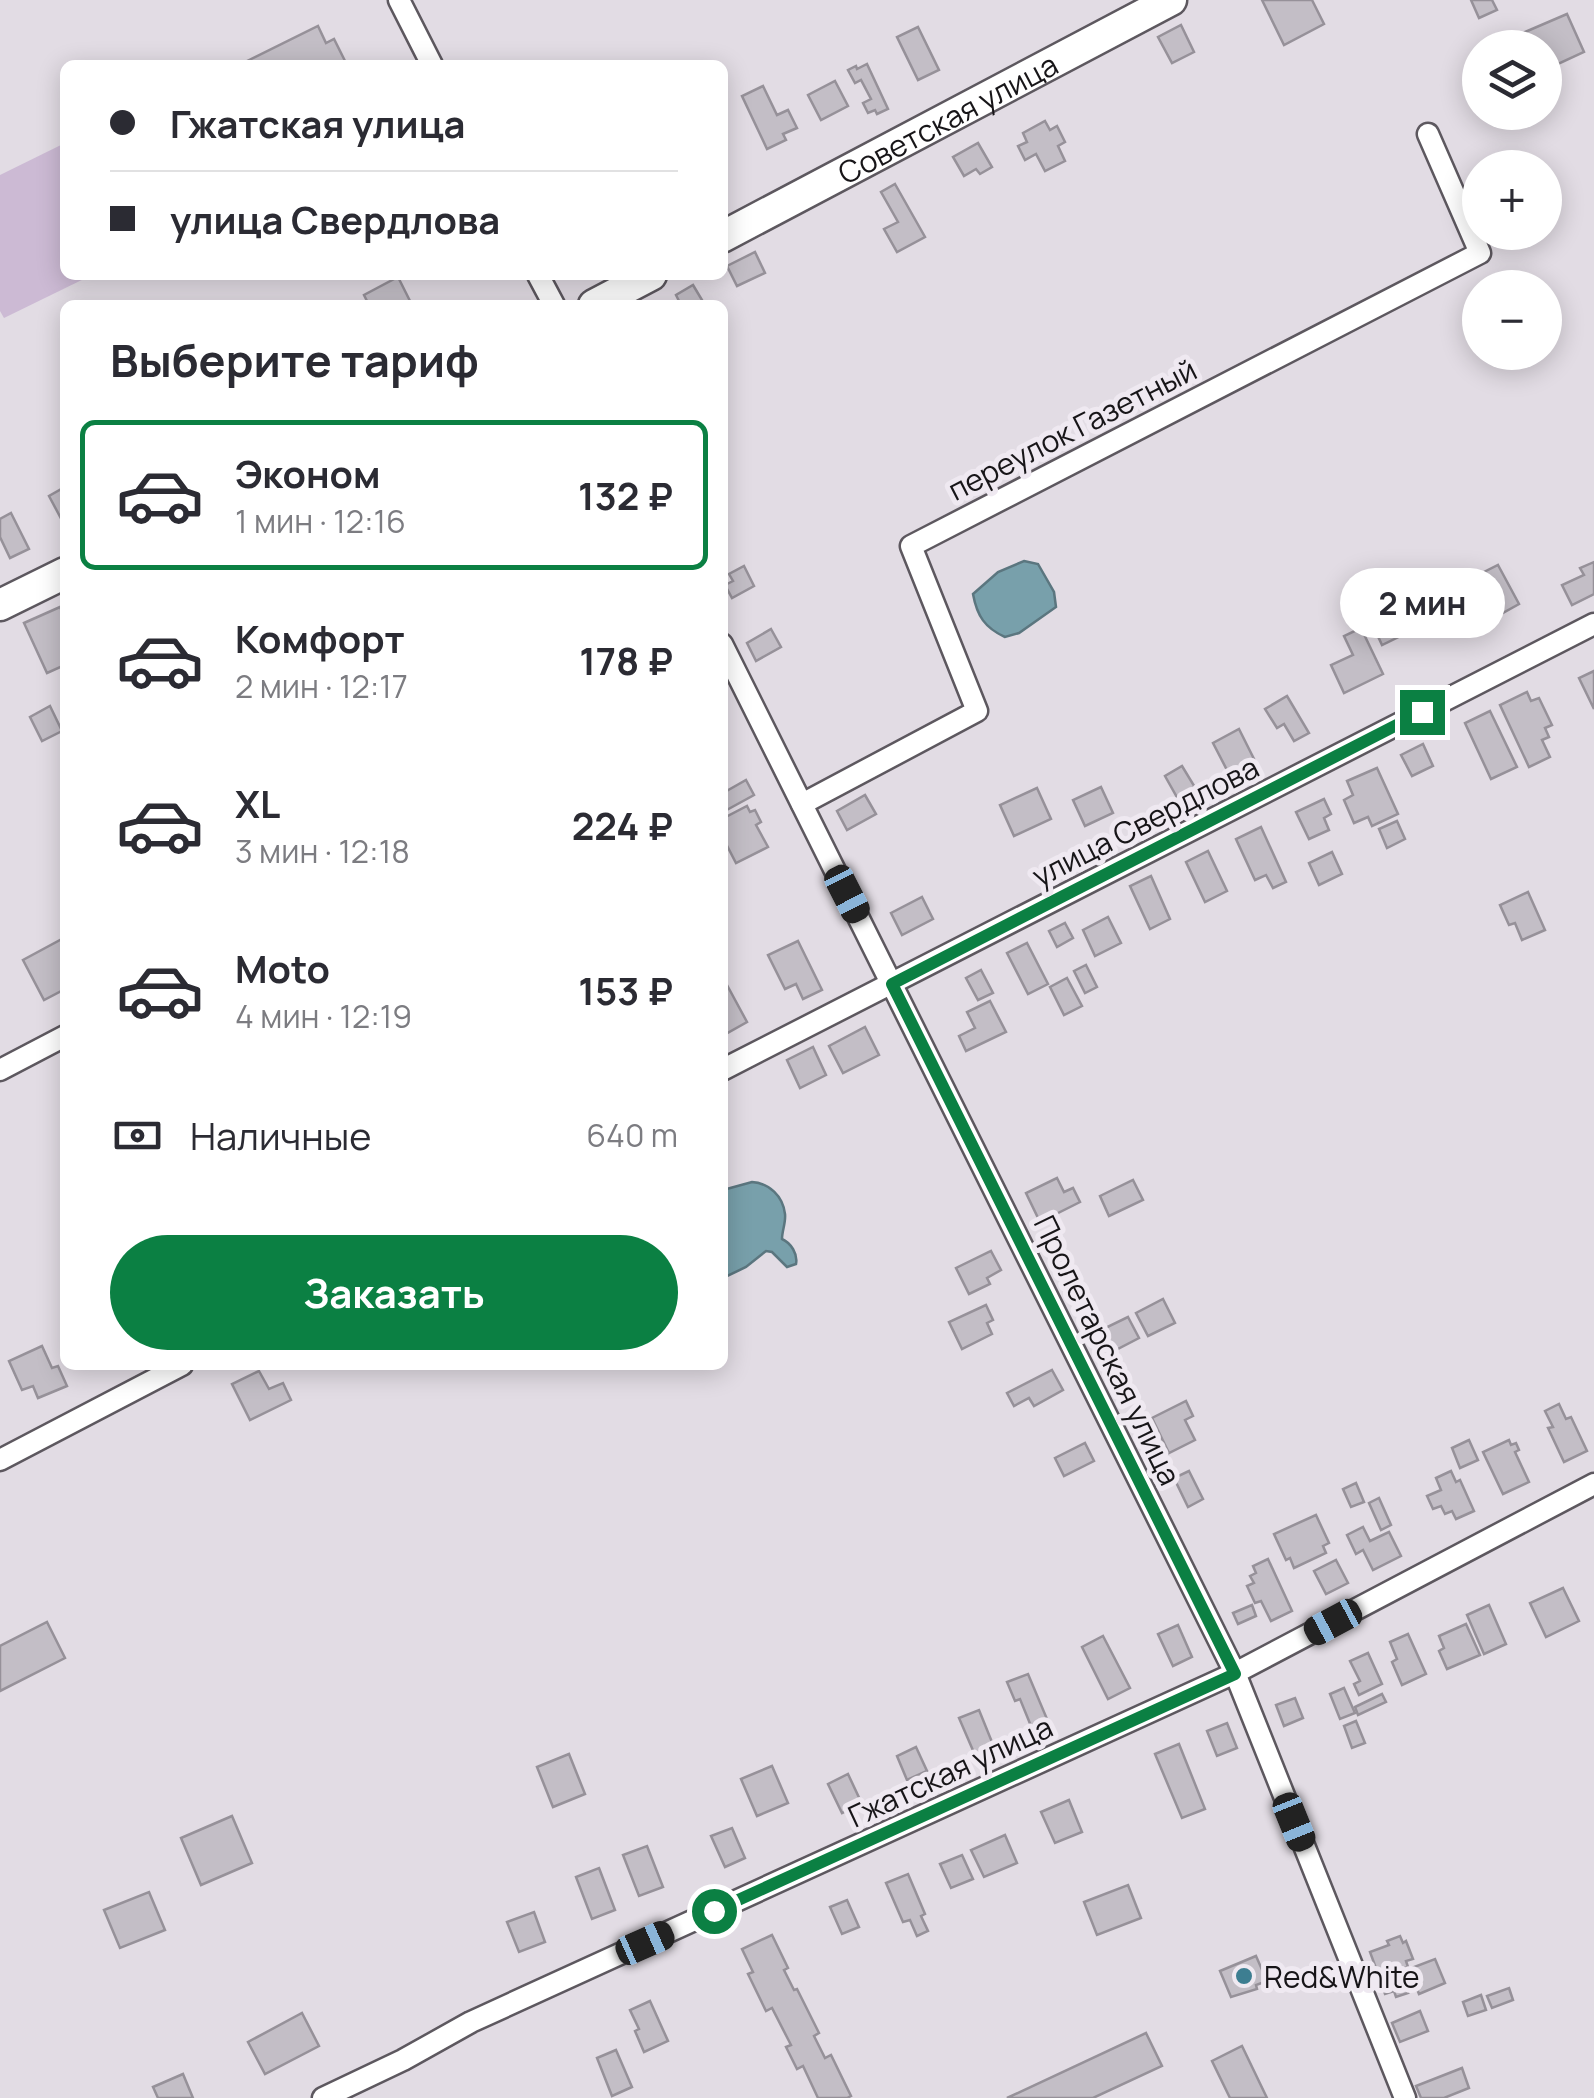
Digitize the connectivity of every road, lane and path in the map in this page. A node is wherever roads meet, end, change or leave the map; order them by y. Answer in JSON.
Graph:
{"nodes":[{"id":1,"x":1171,"y":0,"type":"edge"},
{"id":2,"x":404,"y":2,"type":"edge"},
{"id":3,"x":430,"y":60,"type":"edge"},
{"id":4,"x":1428,"y":134,"type":"dead end"},
{"id":5,"x":728,"y":234,"type":"edge"},
{"id":6,"x":642,"y":280,"type":"edge"},
{"id":7,"x":604,"y":300,"type":"edge"},
{"id":8,"x":60,"y":575,"type":"edge"},
{"id":9,"x":0,"y":605,"type":"edge"},
{"id":10,"x":1594,"y":624,"type":"edge"},
{"id":11,"x":728,"y":656,"type":"edge"},
{"id":12,"x":802,"y":804,"type":"junction"},
{"id":13,"x":892,"y":984,"type":"junction"},
{"id":14,"x":60,"y":1039,"type":"edge"},
{"id":15,"x":728,"y":1067,"type":"edge"},
{"id":16,"x":0,"y":1070,"type":"edge"},
{"id":17,"x":172,"y":1370,"type":"edge"},
{"id":18,"x":0,"y":1460,"type":"edge"},
{"id":19,"x":1594,"y":1484,"type":"edge"},
{"id":20,"x":1235,"y":1674,"type":"junction"},
{"id":21,"x":324,"y":2098,"type":"edge"},
{"id":22,"x":1404,"y":2098,"type":"edge"}],
"edges":[{"from":1,"to":5,"type":"main road","name":"Советская улица"},
{"from":2,"to":3,"type":"street"},
{"from":4,"to":12,"type":"street","name":"переулок Газетный"},
{"from":6,"to":7,"type":"main road"},
{"from":8,"to":9,"type":"main road"},
{"from":10,"to":13,"type":"street","name":"улица Свердлова"},
{"from":11,"to":12,"type":"street","name":"Пролетарская улица"},
{"from":12,"to":13,"type":"street","name":"Пролетарская улица"},
{"from":13,"to":15,"type":"street","name":"улица Свердлова"},
{"from":13,"to":20,"type":"street","name":"Пролетарская улица"},
{"from":14,"to":16,"type":"street"},
{"from":17,"to":18,"type":"street"},
{"from":19,"to":20,"type":"street","name":"Гжатская улица"},
{"from":20,"to":21,"type":"street","name":"Гжатская улица"},
{"from":20,"to":22,"type":"street","name":"Пролетарская улица"}]}
